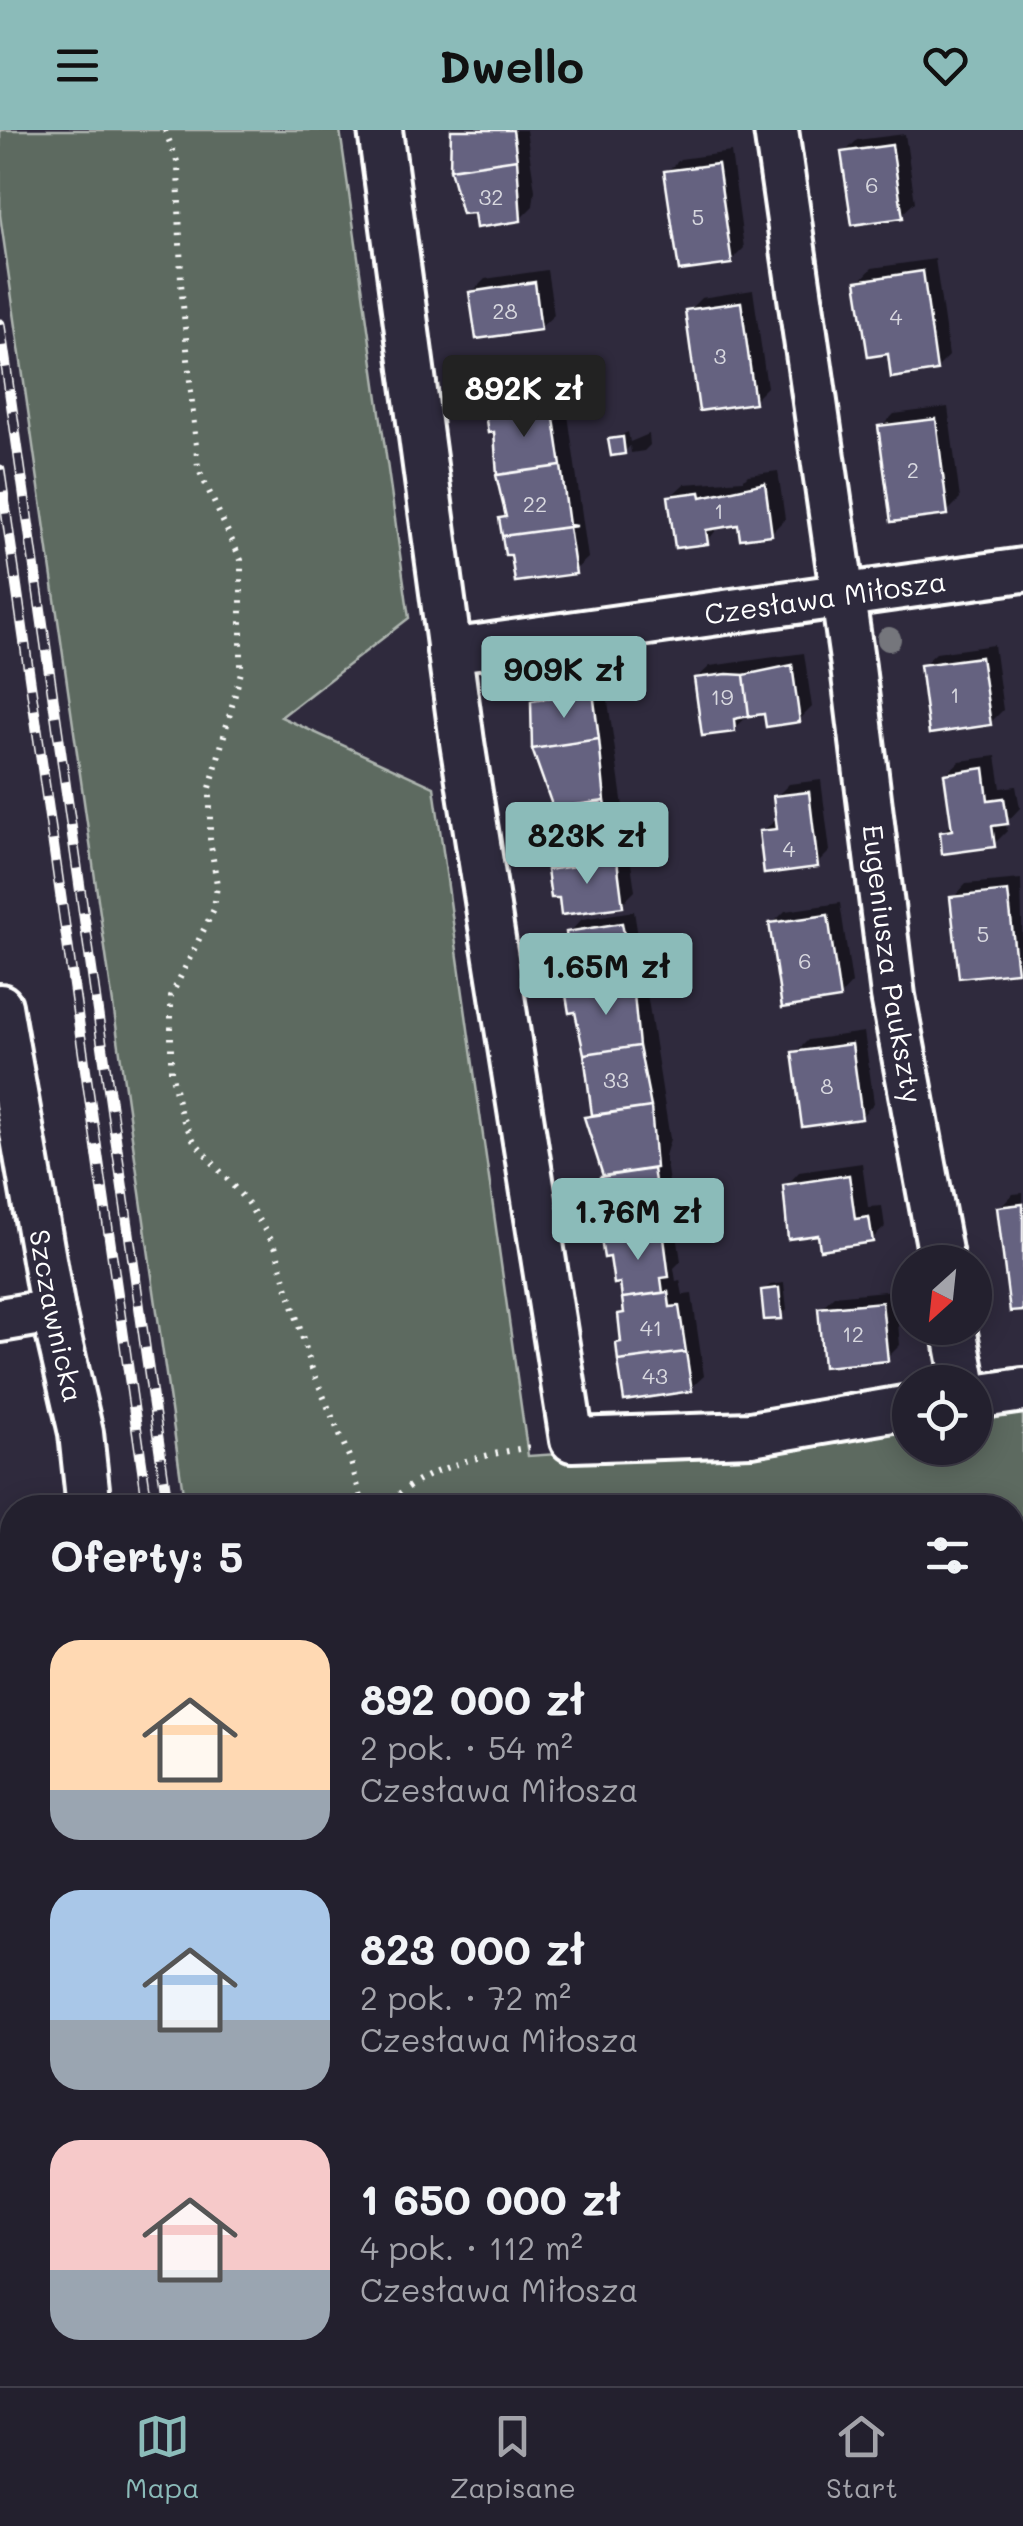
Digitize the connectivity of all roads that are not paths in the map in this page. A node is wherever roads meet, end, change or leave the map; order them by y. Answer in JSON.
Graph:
{"nodes":[{"id":1,"x":380,"y":130,"type":"edge"},
{"id":2,"x":776,"y":130,"type":"edge"},
{"id":3,"x":1023,"y":570,"type":"edge"},
{"id":4,"x":843,"y":596,"type":"junction"},
{"id":5,"x":448,"y":652,"type":"junction"},
{"id":6,"x":0,"y":1006,"type":"edge"},
{"id":7,"x":939,"y":1245,"type":"edge"},
{"id":8,"x":53,"y":1310,"type":"junction"},
{"id":9,"x":0,"y":1320,"type":"edge"},
{"id":10,"x":1023,"y":1390,"type":"edge"},
{"id":11,"x":992,"y":1394,"type":"edge"},
{"id":12,"x":892,"y":1411,"type":"edge"},
{"id":13,"x":88,"y":1495,"type":"edge"}],
"edges":[{"from":1,"to":5,"type":"street"},
{"from":2,"to":4,"type":"street","name":"Eugeniusza Paukszty"},
{"from":3,"to":4,"type":"street","name":"Czesława Miłosza"},
{"from":4,"to":5,"type":"street","name":"Czesława Miłosza"},
{"from":4,"to":7,"type":"street","name":"Eugeniusza Paukszty"},
{"from":5,"to":12,"type":"street"},
{"from":6,"to":8,"type":"street","name":"Szczawnicka"},
{"from":8,"to":9,"type":"street"},
{"from":8,"to":13,"type":"street","name":"Szczawnicka"},
{"from":10,"to":11,"type":"street"}]}
